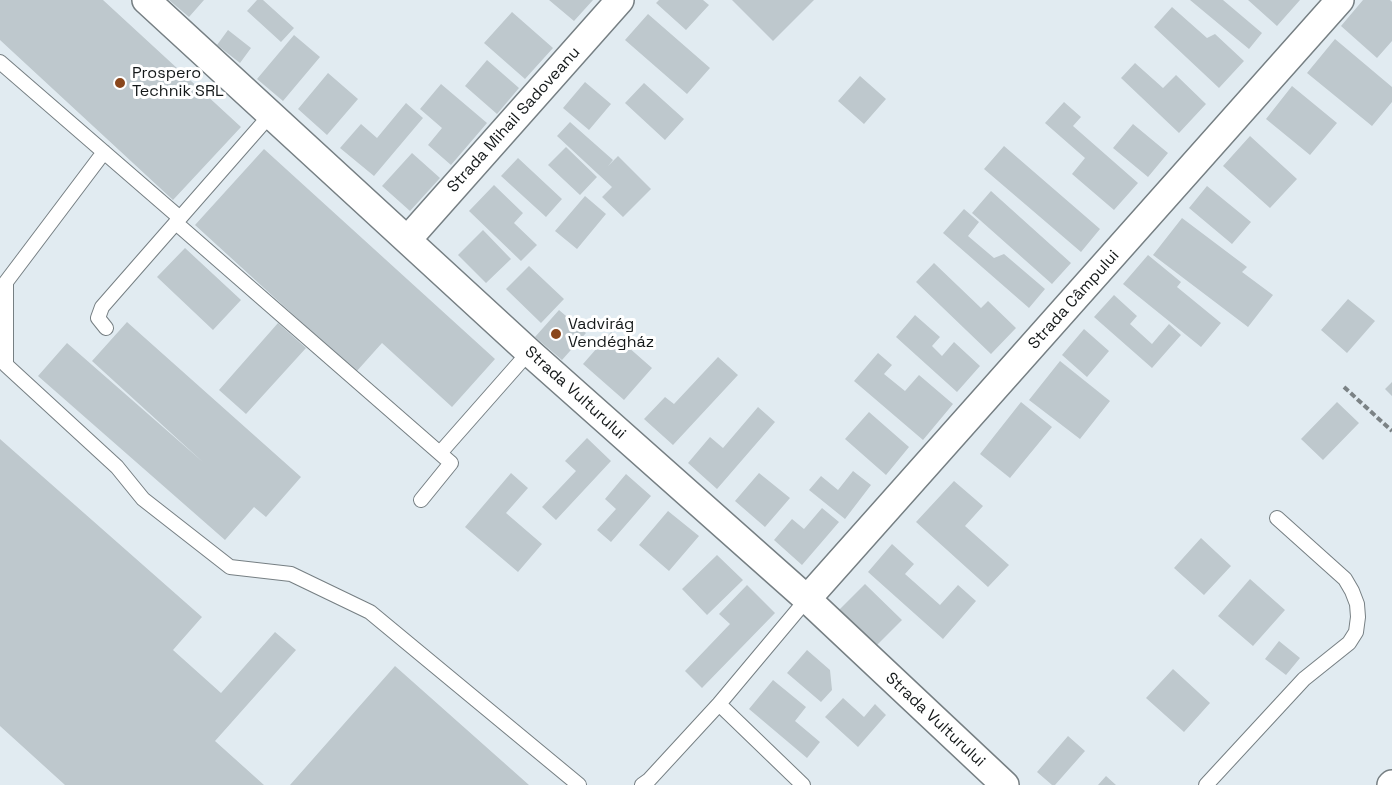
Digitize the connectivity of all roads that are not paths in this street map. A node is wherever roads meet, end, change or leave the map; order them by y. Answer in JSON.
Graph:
{"nodes":[{"id":1,"x":146,"y":0,"type":"edge"},
{"id":2,"x":620,"y":0,"type":"edge"},
{"id":3,"x":1340,"y":0,"type":"edge"},
{"id":4,"x":0,"y":62,"type":"edge"},
{"id":5,"x":271,"y":114,"type":"junction"},
{"id":6,"x":104,"y":152,"type":"junction"},
{"id":7,"x":178,"y":220,"type":"junction"},
{"id":8,"x":408,"y":239,"type":"junction"},
{"id":9,"x":106,"y":328,"type":"dead end"},
{"id":10,"x":529,"y":352,"type":"junction"},
{"id":11,"x":440,"y":453,"type":"junction"},
{"id":12,"x":421,"y":500,"type":"dead end"},
{"id":13,"x":1277,"y":518,"type":"dead end"},
{"id":14,"x":807,"y":599,"type":"junction"},
{"id":15,"x":719,"y":704,"type":"junction"},
{"id":16,"x":579,"y":785,"type":"edge"},
{"id":17,"x":642,"y":785,"type":"edge"},
{"id":18,"x":803,"y":785,"type":"edge"},
{"id":19,"x":1005,"y":785,"type":"edge"},
{"id":20,"x":1206,"y":785,"type":"edge"}],
"edges":[{"from":1,"to":5,"type":"street","name":"Strada Vulturului"},
{"from":2,"to":8,"type":"street","name":"Strada Mihail Sadoveanu"},
{"from":3,"to":14,"type":"street","name":"Strada Câmpului"},
{"from":4,"to":6,"type":"lane"},
{"from":5,"to":7,"type":"lane"},
{"from":5,"to":8,"type":"street","name":"Strada Vulturului"},
{"from":6,"to":7,"type":"lane"},
{"from":6,"to":16,"type":"lane"},
{"from":7,"to":9,"type":"lane"},
{"from":7,"to":11,"type":"lane"},
{"from":8,"to":10,"type":"street","name":"Strada Vulturului"},
{"from":10,"to":11,"type":"lane"},
{"from":10,"to":14,"type":"street","name":"Strada Vulturului"},
{"from":11,"to":12,"type":"lane"},
{"from":13,"to":20,"type":"lane"},
{"from":14,"to":15,"type":"lane"},
{"from":14,"to":19,"type":"street","name":"Strada Vulturului"},
{"from":15,"to":17,"type":"lane"},
{"from":15,"to":18,"type":"lane"}]}
